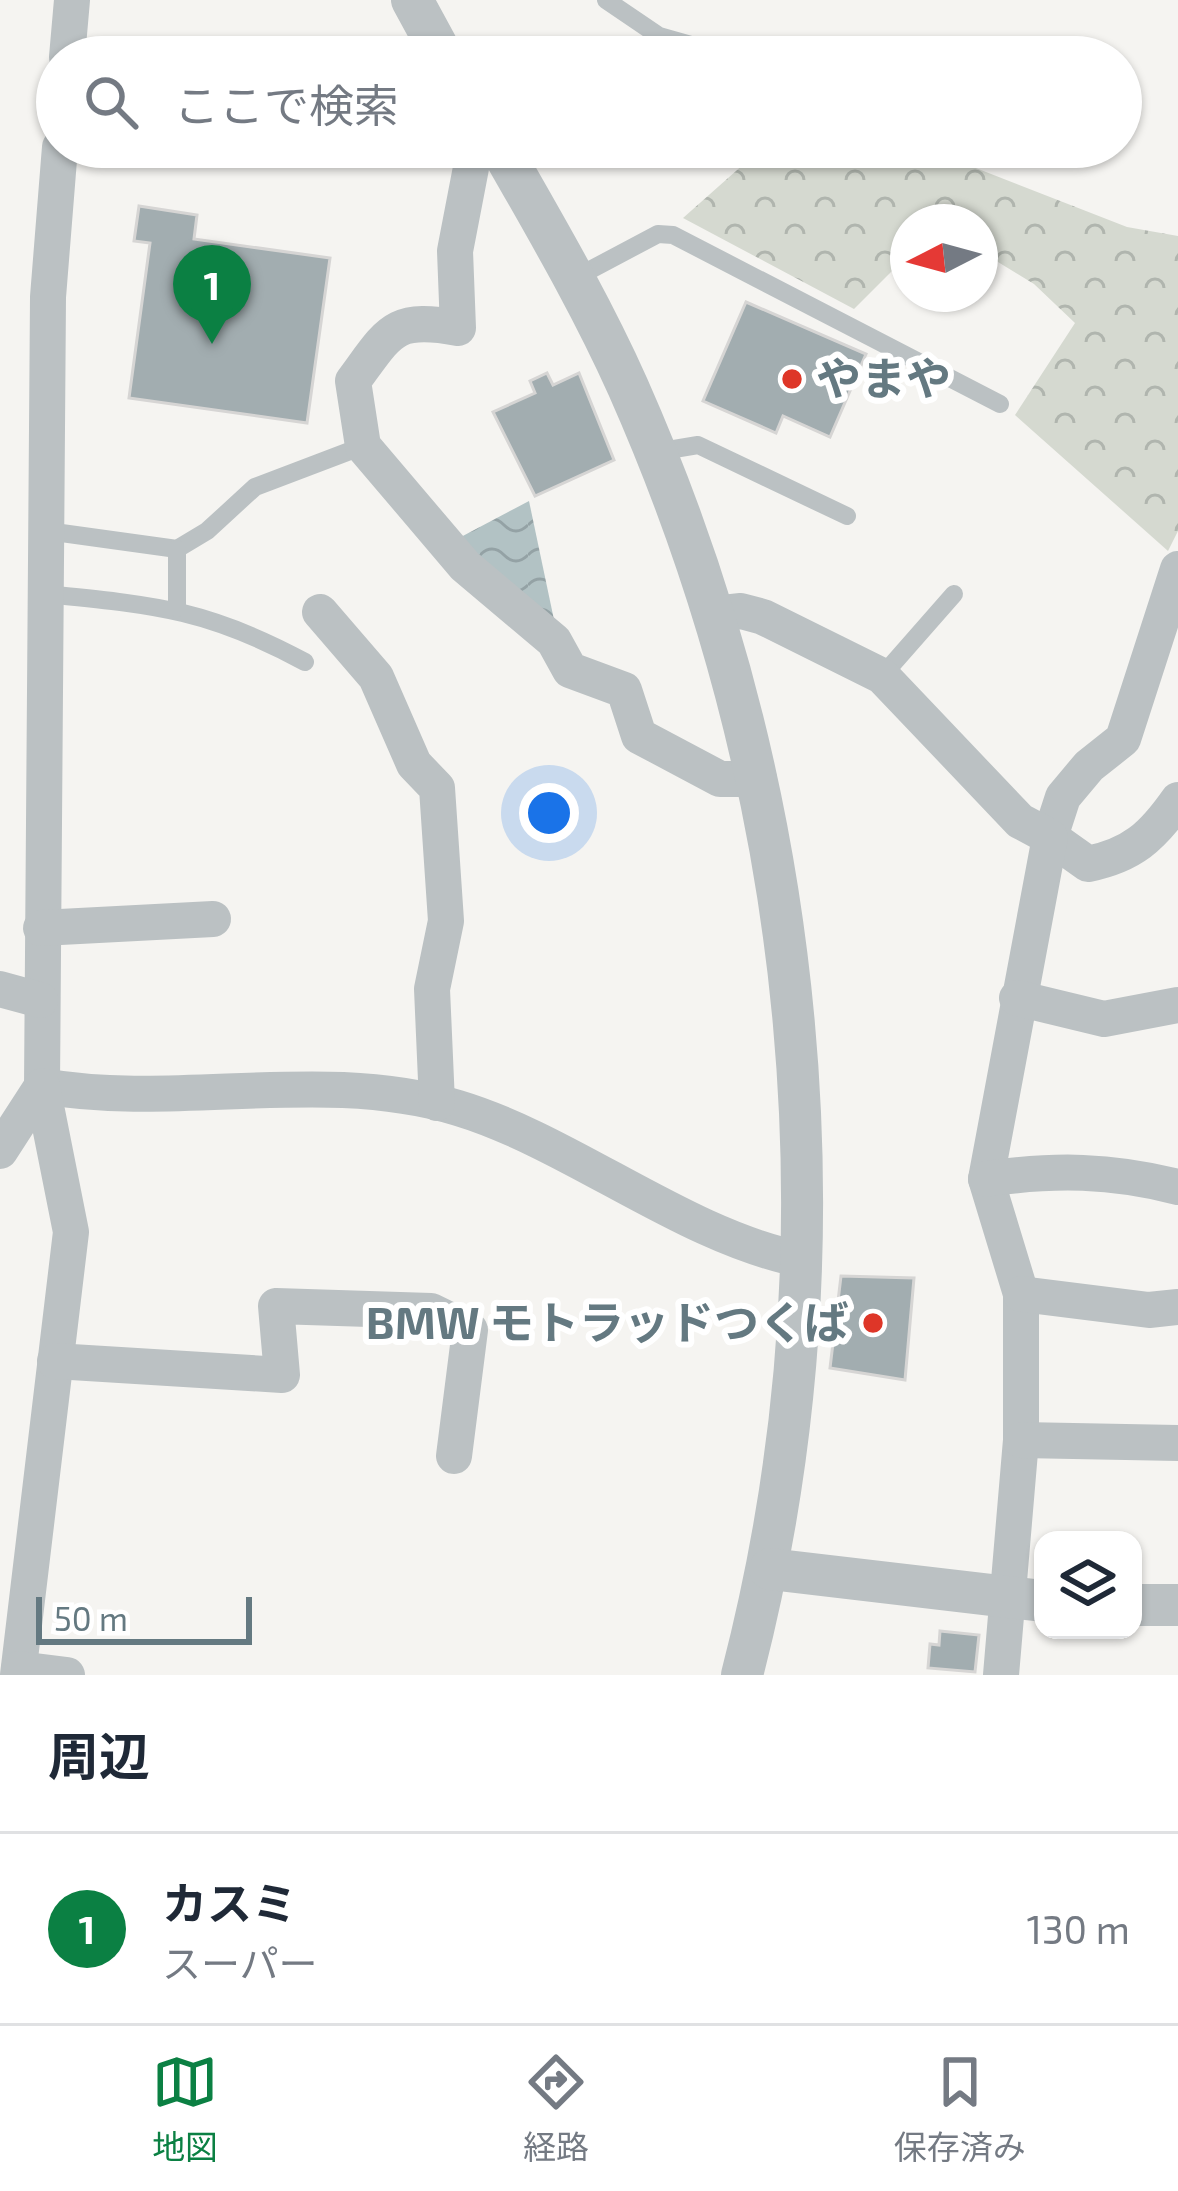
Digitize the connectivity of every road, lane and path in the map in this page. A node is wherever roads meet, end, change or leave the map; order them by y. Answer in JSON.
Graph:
{"nodes":[{"id":1,"x":72,"y":0,"type":"edge"},
{"id":2,"x":412,"y":0,"type":"edge"},
{"id":3,"x":606,"y":0,"type":"edge"},
{"id":4,"x":69,"y":36,"type":"edge"},
{"id":5,"x":432,"y":36,"type":"edge"},
{"id":6,"x":662,"y":36,"type":"edge"},
{"id":7,"x":58,"y":168,"type":"edge"},
{"id":8,"x":471,"y":168,"type":"edge"},
{"id":9,"x":512,"y":168,"type":"edge"},
{"id":10,"x":575,"y":278,"type":"junction"},
{"id":11,"x":1000,"y":404,"type":"dead end"},
{"id":12,"x":363,"y":446,"type":"junction"},
{"id":13,"x":656,"y":452,"type":"junction"},
{"id":14,"x":847,"y":516,"type":"dead end"},
{"id":15,"x":46,"y":531,"type":"junction"},
{"id":16,"x":177,"y":549,"type":"junction"},
{"id":17,"x":1178,"y":569,"type":"edge"},
{"id":18,"x":954,"y":593,"type":"dead end"},
{"id":19,"x":46,"y":594,"type":"junction"},
{"id":20,"x":177,"y":608,"type":"junction"},
{"id":21,"x":320,"y":612,"type":"dead end"},
{"id":22,"x":714,"y":614,"type":"junction"},
{"id":23,"x":305,"y":662,"type":"dead end"},
{"id":24,"x":882,"y":676,"type":"junction"},
{"id":25,"x":759,"y":778,"type":"junction"},
{"id":26,"x":1178,"y":800,"type":"edge"},
{"id":27,"x":1049,"y":837,"type":"junction"},
{"id":28,"x":213,"y":919,"type":"dead end"},
{"id":29,"x":41,"y":928,"type":"junction"},
{"id":30,"x":0,"y":989,"type":"edge"},
{"id":31,"x":1017,"y":998,"type":"junction"},
{"id":32,"x":40,"y":1000,"type":"junction"},
{"id":33,"x":1178,"y":1005,"type":"edge"},
{"id":34,"x":41,"y":1086,"type":"junction"},
{"id":35,"x":437,"y":1103,"type":"junction"},
{"id":36,"x":0,"y":1151,"type":"edge"},
{"id":37,"x":986,"y":1179,"type":"junction"},
{"id":38,"x":1178,"y":1186,"type":"edge"},
{"id":39,"x":799,"y":1259,"type":"junction"},
{"id":40,"x":1021,"y":1294,"type":"junction"},
{"id":41,"x":1178,"y":1307,"type":"edge"},
{"id":42,"x":56,"y":1361,"type":"junction"},
{"id":43,"x":1021,"y":1440,"type":"junction"},
{"id":44,"x":1178,"y":1443,"type":"edge"},
{"id":45,"x":454,"y":1456,"type":"dead end"},
{"id":46,"x":770,"y":1569,"type":"junction"},
{"id":47,"x":1026,"y":1599,"type":"edge"},
{"id":48,"x":1178,"y":1605,"type":"edge"},
{"id":49,"x":1142,"y":1606,"type":"edge"},
{"id":50,"x":18,"y":1672,"type":"edge"},
{"id":51,"x":68,"y":1675,"type":"edge"},
{"id":52,"x":742,"y":1675,"type":"edge"},
{"id":53,"x":1001,"y":1675,"type":"edge"}],
"edges":[{"from":1,"to":4,"type":"street"},
{"from":2,"to":5,"type":"street"},
{"from":3,"to":6,"type":"lane"},
{"from":7,"to":15,"type":"street"},
{"from":8,"to":12,"type":"street"},
{"from":9,"to":10,"type":"street"},
{"from":10,"to":11,"type":"lane"},
{"from":10,"to":13,"type":"street"},
{"from":12,"to":16,"type":"lane"},
{"from":12,"to":25,"type":"street"},
{"from":13,"to":14,"type":"lane"},
{"from":13,"to":22,"type":"street"},
{"from":15,"to":16,"type":"lane"},
{"from":15,"to":19,"type":"street"},
{"from":16,"to":20,"type":"lane"},
{"from":17,"to":27,"type":"street"},
{"from":18,"to":24,"type":"lane"},
{"from":19,"to":20,"type":"lane"},
{"from":19,"to":29,"type":"street"},
{"from":20,"to":23,"type":"lane"},
{"from":21,"to":35,"type":"street"},
{"from":22,"to":24,"type":"street"},
{"from":22,"to":25,"type":"street"},
{"from":24,"to":27,"type":"street"},
{"from":25,"to":39,"type":"street"},
{"from":26,"to":27,"type":"street"},
{"from":27,"to":31,"type":"street"},
{"from":28,"to":29,"type":"street"},
{"from":29,"to":32,"type":"street"},
{"from":30,"to":32,"type":"street"},
{"from":31,"to":33,"type":"street"},
{"from":31,"to":37,"type":"street"},
{"from":32,"to":34,"type":"street"},
{"from":34,"to":35,"type":"street"},
{"from":34,"to":36,"type":"street"},
{"from":34,"to":42,"type":"street"},
{"from":35,"to":39,"type":"street"},
{"from":37,"to":38,"type":"street"},
{"from":37,"to":40,"type":"street"},
{"from":39,"to":46,"type":"street"},
{"from":40,"to":41,"type":"street"},
{"from":40,"to":43,"type":"street"},
{"from":42,"to":45,"type":"street"},
{"from":42,"to":50,"type":"street"},
{"from":43,"to":44,"type":"street"},
{"from":43,"to":47,"type":"street"},
{"from":46,"to":47,"type":"street"},
{"from":46,"to":52,"type":"street"},
{"from":47,"to":53,"type":"street"},
{"from":48,"to":49,"type":"street"},
{"from":50,"to":51,"type":"street"}]}
